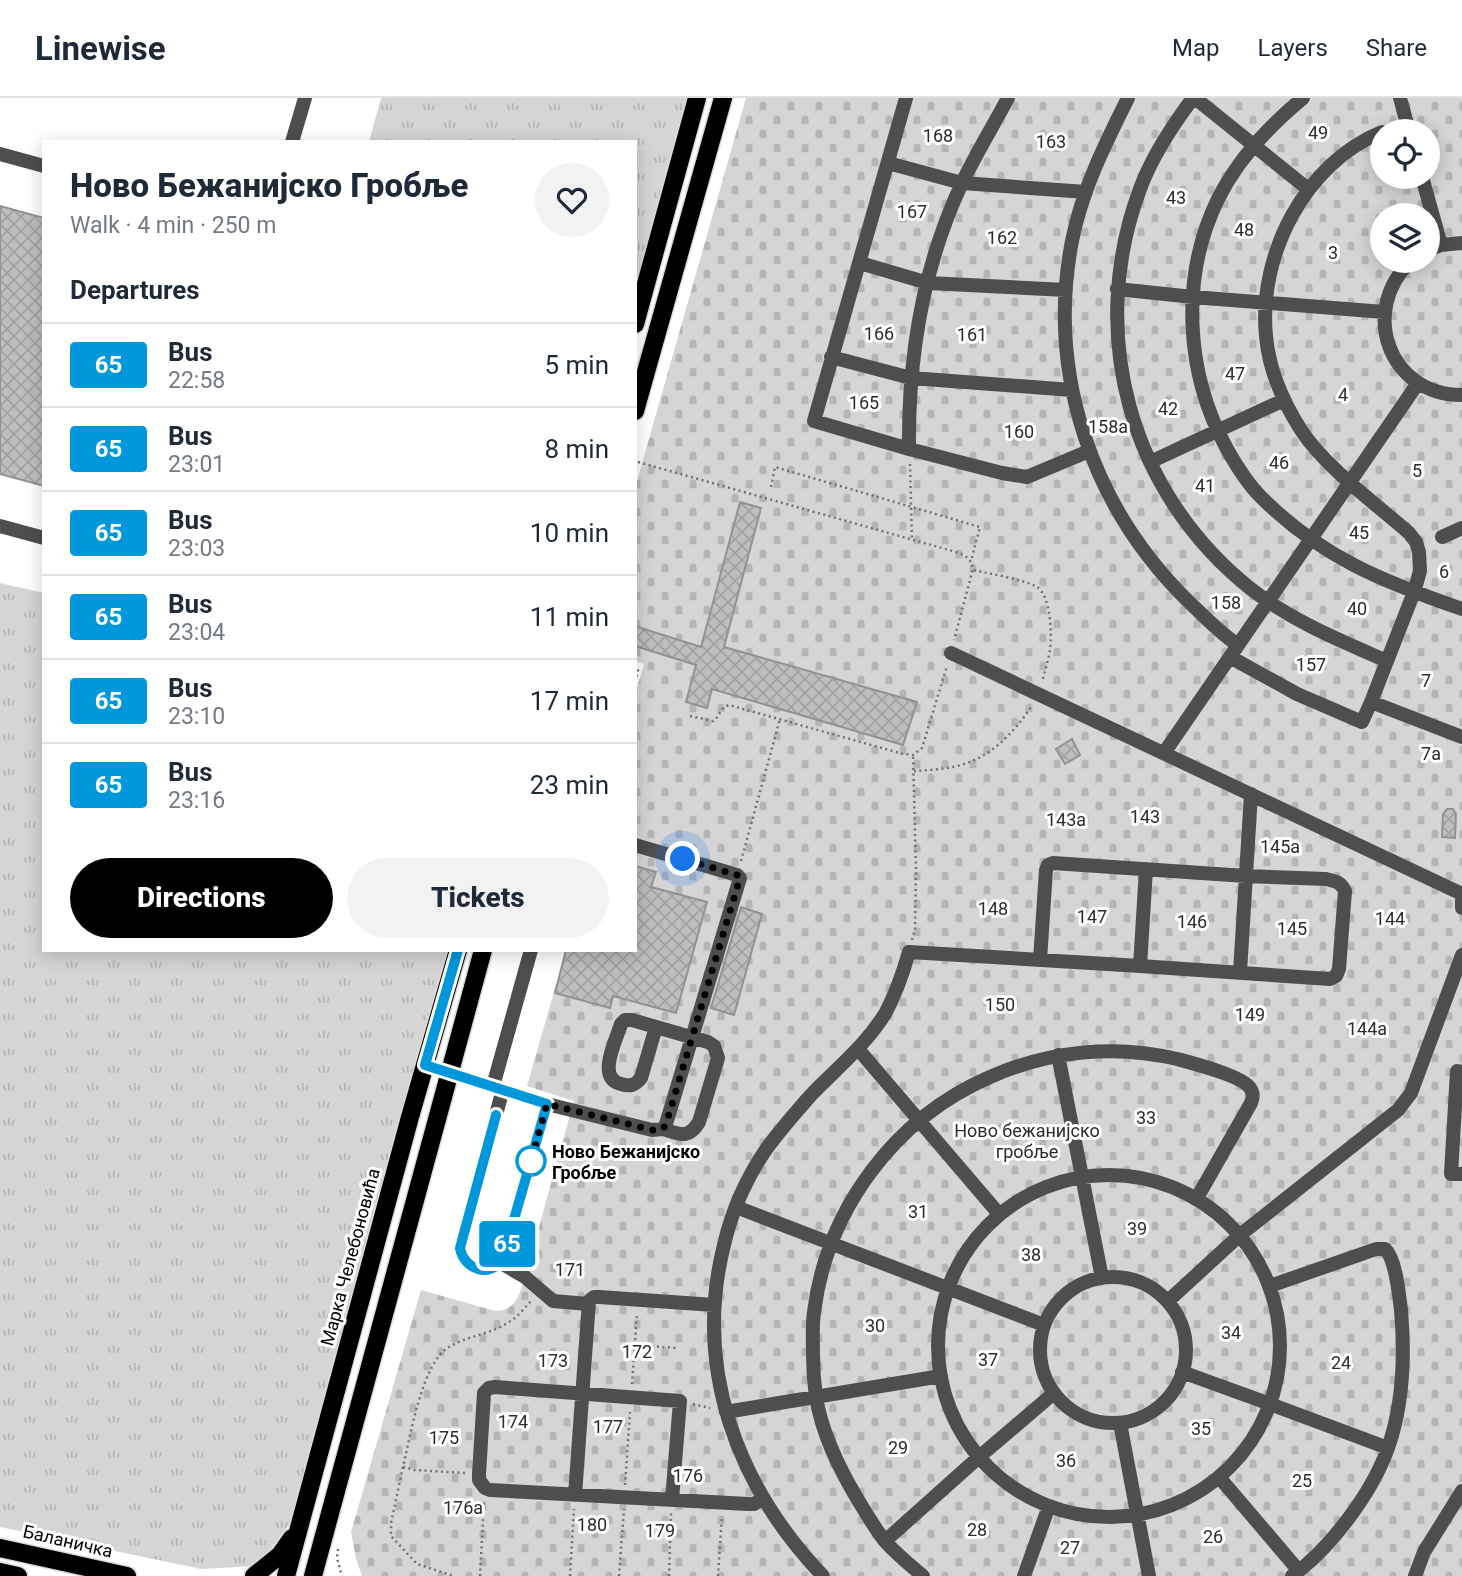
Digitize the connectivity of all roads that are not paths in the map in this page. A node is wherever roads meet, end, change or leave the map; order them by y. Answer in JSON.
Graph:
{"nodes":[{"id":1,"x":305,"y":98,"type":"edge"},
{"id":2,"x":697,"y":98,"type":"edge"},
{"id":3,"x":723,"y":98,"type":"edge"},
{"id":4,"x":906,"y":98,"type":"edge"},
{"id":5,"x":1008,"y":98,"type":"edge"},
{"id":6,"x":1128,"y":98,"type":"edge"},
{"id":7,"x":1194,"y":98,"type":"edge"},
{"id":8,"x":1303,"y":98,"type":"edge"},
{"id":9,"x":1400,"y":98,"type":"edge"},
{"id":10,"x":1406,"y":119,"type":"edge"},
{"id":11,"x":293,"y":140,"type":"edge"},
{"id":12,"x":1370,"y":140,"type":"edge"},
{"id":13,"x":1254,"y":145,"type":"junction"},
{"id":14,"x":0,"y":153,"type":"edge"},
{"id":15,"x":888,"y":163,"type":"junction"},
{"id":16,"x":42,"y":165,"type":"edge"},
{"id":17,"x":962,"y":183,"type":"junction"},
{"id":18,"x":1308,"y":189,"type":"junction"},
{"id":19,"x":1086,"y":192,"type":"junction"},
{"id":20,"x":670,"y":202,"type":"junction"},
{"id":21,"x":692,"y":209,"type":"junction"},
{"id":22,"x":1462,"y":243,"type":"edge"},
{"id":23,"x":1440,"y":247,"type":"edge"},
{"id":24,"x":860,"y":263,"type":"junction"},
{"id":25,"x":1400,"y":273,"type":"edge"},
{"id":26,"x":928,"y":283,"type":"junction"},
{"id":27,"x":1117,"y":289,"type":"junction"},
{"id":28,"x":1066,"y":290,"type":"junction"},
{"id":29,"x":1193,"y":297,"type":"junction"},
{"id":30,"x":1265,"y":302,"type":"junction"},
{"id":31,"x":1384,"y":312,"type":"junction"},
{"id":32,"x":637,"y":317,"type":"edge"},
{"id":33,"x":831,"y":358,"type":"junction"},
{"id":34,"x":911,"y":379,"type":"junction"},
{"id":35,"x":1418,"y":383,"type":"junction"},
{"id":36,"x":1072,"y":390,"type":"junction"},
{"id":37,"x":1462,"y":396,"type":"edge"},
{"id":38,"x":1284,"y":400,"type":"junction"},
{"id":39,"x":637,"y":404,"type":"edge"},
{"id":40,"x":1217,"y":432,"type":"junction"},
{"id":41,"x":909,"y":449,"type":"junction"},
{"id":42,"x":1089,"y":451,"type":"junction"},
{"id":43,"x":1150,"y":462,"type":"junction"},
{"id":44,"x":1350,"y":482,"type":"junction"},
{"id":45,"x":0,"y":526,"type":"edge"},
{"id":46,"x":1462,"y":528,"type":"edge"},
{"id":47,"x":42,"y":537,"type":"edge"},
{"id":48,"x":1442,"y":537,"type":"dead end"},
{"id":49,"x":1311,"y":540,"type":"junction"},
{"id":50,"x":1414,"y":592,"type":"junction"},
{"id":51,"x":1268,"y":602,"type":"junction"},
{"id":52,"x":1462,"y":609,"type":"edge"},
{"id":53,"x":1234,"y":651,"type":"junction"},
{"id":54,"x":951,"y":653,"type":"road end"},
{"id":55,"x":1387,"y":661,"type":"junction"},
{"id":56,"x":1371,"y":702,"type":"junction"},
{"id":57,"x":1462,"y":737,"type":"edge"},
{"id":58,"x":1164,"y":753,"type":"junction"},
{"id":59,"x":1251,"y":794,"type":"junction"},
{"id":60,"x":637,"y":846,"type":"edge"},
{"id":61,"x":1146,"y":869,"type":"junction"},
{"id":62,"x":1246,"y":876,"type":"junction"},
{"id":63,"x":1462,"y":894,"type":"edge"},
{"id":64,"x":1462,"y":908,"type":"edge"},
{"id":65,"x":457,"y":952,"type":"edge"},
{"id":66,"x":482,"y":952,"type":"edge"},
{"id":67,"x":531,"y":952,"type":"edge"},
{"id":68,"x":1462,"y":955,"type":"edge"},
{"id":69,"x":1040,"y":960,"type":"junction"},
{"id":70,"x":1140,"y":965,"type":"junction"},
{"id":71,"x":1240,"y":972,"type":"junction"},
{"id":72,"x":656,"y":1027,"type":"junction"},
{"id":73,"x":692,"y":1038,"type":"junction"},
{"id":74,"x":858,"y":1049,"type":"junction"},
{"id":75,"x":1058,"y":1055,"type":"junction"},
{"id":76,"x":425,"y":1065,"type":"junction"},
{"id":77,"x":450,"y":1072,"type":"junction"},
{"id":78,"x":1462,"y":1072,"type":"edge"},
{"id":79,"x":498,"y":1087,"type":"junction"},
{"id":80,"x":547,"y":1104,"type":"junction"},
{"id":81,"x":918,"y":1121,"type":"junction"},
{"id":82,"x":663,"y":1129,"type":"junction"},
{"id":83,"x":1462,"y":1174,"type":"edge"},
{"id":84,"x":1082,"y":1176,"type":"junction"},
{"id":85,"x":1197,"y":1198,"type":"junction"},
{"id":86,"x":736,"y":1207,"type":"junction"},
{"id":87,"x":999,"y":1214,"type":"junction"},
{"id":88,"x":1240,"y":1235,"type":"junction"},
{"id":89,"x":831,"y":1243,"type":"junction"},
{"id":90,"x":500,"y":1263,"type":"junction"},
{"id":91,"x":1102,"y":1278,"type":"junction"},
{"id":92,"x":1270,"y":1286,"type":"junction"},
{"id":93,"x":948,"y":1288,"type":"junction"},
{"id":94,"x":1168,"y":1301,"type":"junction"},
{"id":95,"x":588,"y":1304,"type":"junction"},
{"id":96,"x":714,"y":1304,"type":"junction"},
{"id":97,"x":1044,"y":1325,"type":"junction"},
{"id":98,"x":1182,"y":1373,"type":"junction"},
{"id":99,"x":940,"y":1376,"type":"junction"},
{"id":100,"x":1054,"y":1393,"type":"junction"},
{"id":101,"x":582,"y":1394,"type":"junction"},
{"id":102,"x":816,"y":1397,"type":"junction"},
{"id":103,"x":1270,"y":1404,"type":"junction"},
{"id":104,"x":726,"y":1412,"type":"junction"},
{"id":105,"x":1120,"y":1423,"type":"junction"},
{"id":106,"x":1388,"y":1448,"type":"junction"},
{"id":107,"x":979,"y":1457,"type":"junction"},
{"id":108,"x":1219,"y":1477,"type":"junction"},
{"id":109,"x":1462,"y":1491,"type":"edge"},
{"id":110,"x":575,"y":1495,"type":"junction"},
{"id":111,"x":763,"y":1498,"type":"junction"},
{"id":112,"x":672,"y":1500,"type":"junction"},
{"id":113,"x":1049,"y":1506,"type":"junction"},
{"id":114,"x":1137,"y":1515,"type":"junction"},
{"id":115,"x":297,"y":1529,"type":"junction"},
{"id":116,"x":885,"y":1541,"type":"junction"},
{"id":117,"x":0,"y":1548,"type":"edge"},
{"id":118,"x":1295,"y":1573,"type":"edge"},
{"id":119,"x":127,"y":1576,"type":"edge"},
{"id":120,"x":254,"y":1576,"type":"edge"},
{"id":121,"x":286,"y":1576,"type":"edge"},
{"id":122,"x":313,"y":1576,"type":"edge"},
{"id":123,"x":823,"y":1576,"type":"edge"},
{"id":124,"x":923,"y":1576,"type":"edge"},
{"id":125,"x":1024,"y":1576,"type":"edge"},
{"id":126,"x":1149,"y":1576,"type":"edge"},
{"id":127,"x":1415,"y":1576,"type":"edge"}],
"edges":[{"from":1,"to":11,"type":"lane"},
{"from":2,"to":20,"type":"main road"},
{"from":3,"to":21,"type":"main road"},
{"from":4,"to":15,"type":"lane"},
{"from":5,"to":17,"type":"lane"},
{"from":6,"to":19,"type":"lane"},
{"from":7,"to":13,"type":"lane"},
{"from":7,"to":27,"type":"lane"},
{"from":8,"to":13,"type":"lane"},
{"from":9,"to":10,"type":"lane"},
{"from":12,"to":18,"type":"lane"},
{"from":13,"to":18,"type":"lane"},
{"from":13,"to":29,"type":"lane"},
{"from":14,"to":16,"type":"lane"},
{"from":15,"to":17,"type":"lane"},
{"from":15,"to":24,"type":"lane"},
{"from":17,"to":19,"type":"lane"},
{"from":17,"to":26,"type":"lane"},
{"from":18,"to":30,"type":"lane"},
{"from":19,"to":28,"type":"lane"},
{"from":20,"to":21,"type":"main road"},
{"from":20,"to":32,"type":"main road"},
{"from":21,"to":39,"type":"main road"},
{"from":22,"to":23,"type":"lane"},
{"from":24,"to":26,"type":"lane"},
{"from":24,"to":33,"type":"lane"},
{"from":25,"to":31,"type":"lane"},
{"from":26,"to":28,"type":"lane"},
{"from":26,"to":34,"type":"lane"},
{"from":27,"to":29,"type":"lane"},
{"from":27,"to":43,"type":"lane"},
{"from":28,"to":36,"type":"lane"},
{"from":29,"to":30,"type":"lane"},
{"from":29,"to":40,"type":"lane"},
{"from":30,"to":31,"type":"lane"},
{"from":30,"to":38,"type":"lane"},
{"from":31,"to":35,"type":"lane"},
{"from":33,"to":34,"type":"lane"},
{"from":33,"to":41,"type":"lane"},
{"from":34,"to":36,"type":"lane"},
{"from":34,"to":41,"type":"lane"},
{"from":35,"to":37,"type":"lane"},
{"from":35,"to":44,"type":"lane"},
{"from":36,"to":42,"type":"lane"},
{"from":38,"to":40,"type":"lane"},
{"from":38,"to":44,"type":"lane"},
{"from":40,"to":43,"type":"lane"},
{"from":40,"to":49,"type":"lane"},
{"from":41,"to":42,"type":"lane"},
{"from":42,"to":53,"type":"lane"},
{"from":43,"to":51,"type":"lane"},
{"from":44,"to":49,"type":"lane"},
{"from":44,"to":50,"type":"lane"},
{"from":45,"to":47,"type":"lane"},
{"from":46,"to":48,"type":"lane"},
{"from":49,"to":50,"type":"lane"},
{"from":49,"to":51,"type":"lane"},
{"from":50,"to":52,"type":"lane"},
{"from":50,"to":55,"type":"lane"},
{"from":51,"to":53,"type":"lane"},
{"from":51,"to":55,"type":"lane"},
{"from":53,"to":56,"type":"lane"},
{"from":53,"to":58,"type":"lane"},
{"from":54,"to":58,"type":"lane"},
{"from":55,"to":56,"type":"lane"},
{"from":56,"to":57,"type":"lane"},
{"from":58,"to":59,"type":"lane"},
{"from":59,"to":62,"type":"lane"},
{"from":59,"to":63,"type":"lane"},
{"from":60,"to":73,"type":"lane"},
{"from":61,"to":62,"type":"lane"},
{"from":61,"to":69,"type":"lane"},
{"from":61,"to":70,"type":"lane"},
{"from":62,"to":71,"type":"lane"},
{"from":62,"to":71,"type":"lane"},
{"from":63,"to":64,"type":"lane"},
{"from":65,"to":76,"type":"main road","name":"Марка Челебоновића"},
{"from":66,"to":77,"type":"main road"},
{"from":67,"to":79,"type":"lane"},
{"from":68,"to":88,"type":"lane"},
{"from":69,"to":70,"type":"lane"},
{"from":69,"to":74,"type":"lane"},
{"from":70,"to":71,"type":"lane"},
{"from":72,"to":72,"type":"lane"},
{"from":72,"to":73,"type":"lane"},
{"from":73,"to":82,"type":"lane"},
{"from":73,"to":82,"type":"lane"},
{"from":74,"to":81,"type":"lane"},
{"from":74,"to":86,"type":"lane"},
{"from":75,"to":81,"type":"lane"},
{"from":75,"to":84,"type":"lane"},
{"from":75,"to":85,"type":"lane"},
{"from":76,"to":77,"type":"lane"},
{"from":76,"to":115,"type":"main road","name":"Марка Челебоновића"},
{"from":77,"to":79,"type":"lane"},
{"from":77,"to":122,"type":"main road"},
{"from":78,"to":83,"type":"lane"},
{"from":79,"to":80,"type":"lane"},
{"from":79,"to":90,"type":"lane"},
{"from":80,"to":82,"type":"lane"},
{"from":80,"to":90,"type":"lane"},
{"from":81,"to":87,"type":"lane"},
{"from":81,"to":89,"type":"lane"},
{"from":84,"to":85,"type":"lane"},
{"from":84,"to":87,"type":"lane"},
{"from":84,"to":91,"type":"lane"},
{"from":85,"to":88,"type":"lane"},
{"from":86,"to":89,"type":"lane"},
{"from":86,"to":96,"type":"lane"},
{"from":87,"to":93,"type":"lane"},
{"from":88,"to":92,"type":"lane"},
{"from":88,"to":94,"type":"lane"},
{"from":89,"to":93,"type":"lane"},
{"from":89,"to":102,"type":"lane"},
{"from":90,"to":95,"type":"lane"},
{"from":91,"to":94,"type":"lane"},
{"from":91,"to":97,"type":"lane"},
{"from":92,"to":103,"type":"lane"},
{"from":92,"to":106,"type":"lane"},
{"from":93,"to":97,"type":"lane"},
{"from":93,"to":99,"type":"lane"},
{"from":94,"to":98,"type":"lane"},
{"from":95,"to":96,"type":"lane"},
{"from":95,"to":101,"type":"lane"},
{"from":96,"to":104,"type":"lane"},
{"from":97,"to":100,"type":"lane"},
{"from":98,"to":103,"type":"lane"},
{"from":98,"to":105,"type":"lane"},
{"from":99,"to":102,"type":"lane"},
{"from":99,"to":107,"type":"lane"},
{"from":100,"to":105,"type":"lane"},
{"from":100,"to":107,"type":"lane"},
{"from":101,"to":110,"type":"lane"},
{"from":101,"to":110,"type":"lane"},
{"from":101,"to":112,"type":"lane"},
{"from":102,"to":104,"type":"lane"},
{"from":102,"to":116,"type":"lane"},
{"from":103,"to":106,"type":"lane"},
{"from":103,"to":108,"type":"lane"},
{"from":104,"to":111,"type":"lane"},
{"from":105,"to":114,"type":"lane"},
{"from":106,"to":118,"type":"lane"},
{"from":107,"to":113,"type":"lane"},
{"from":107,"to":116,"type":"lane"},
{"from":108,"to":114,"type":"lane"},
{"from":108,"to":118,"type":"lane"},
{"from":109,"to":127,"type":"lane"},
{"from":110,"to":112,"type":"lane"},
{"from":111,"to":112,"type":"lane"},
{"from":111,"to":123,"type":"lane"},
{"from":113,"to":114,"type":"lane"},
{"from":113,"to":125,"type":"lane"},
{"from":114,"to":126,"type":"lane"},
{"from":115,"to":120,"type":"main road"},
{"from":115,"to":121,"type":"main road","name":"Марка Челебоновића"},
{"from":116,"to":124,"type":"lane"},
{"from":117,"to":119,"type":"main road","name":"Баланичка"}]}
